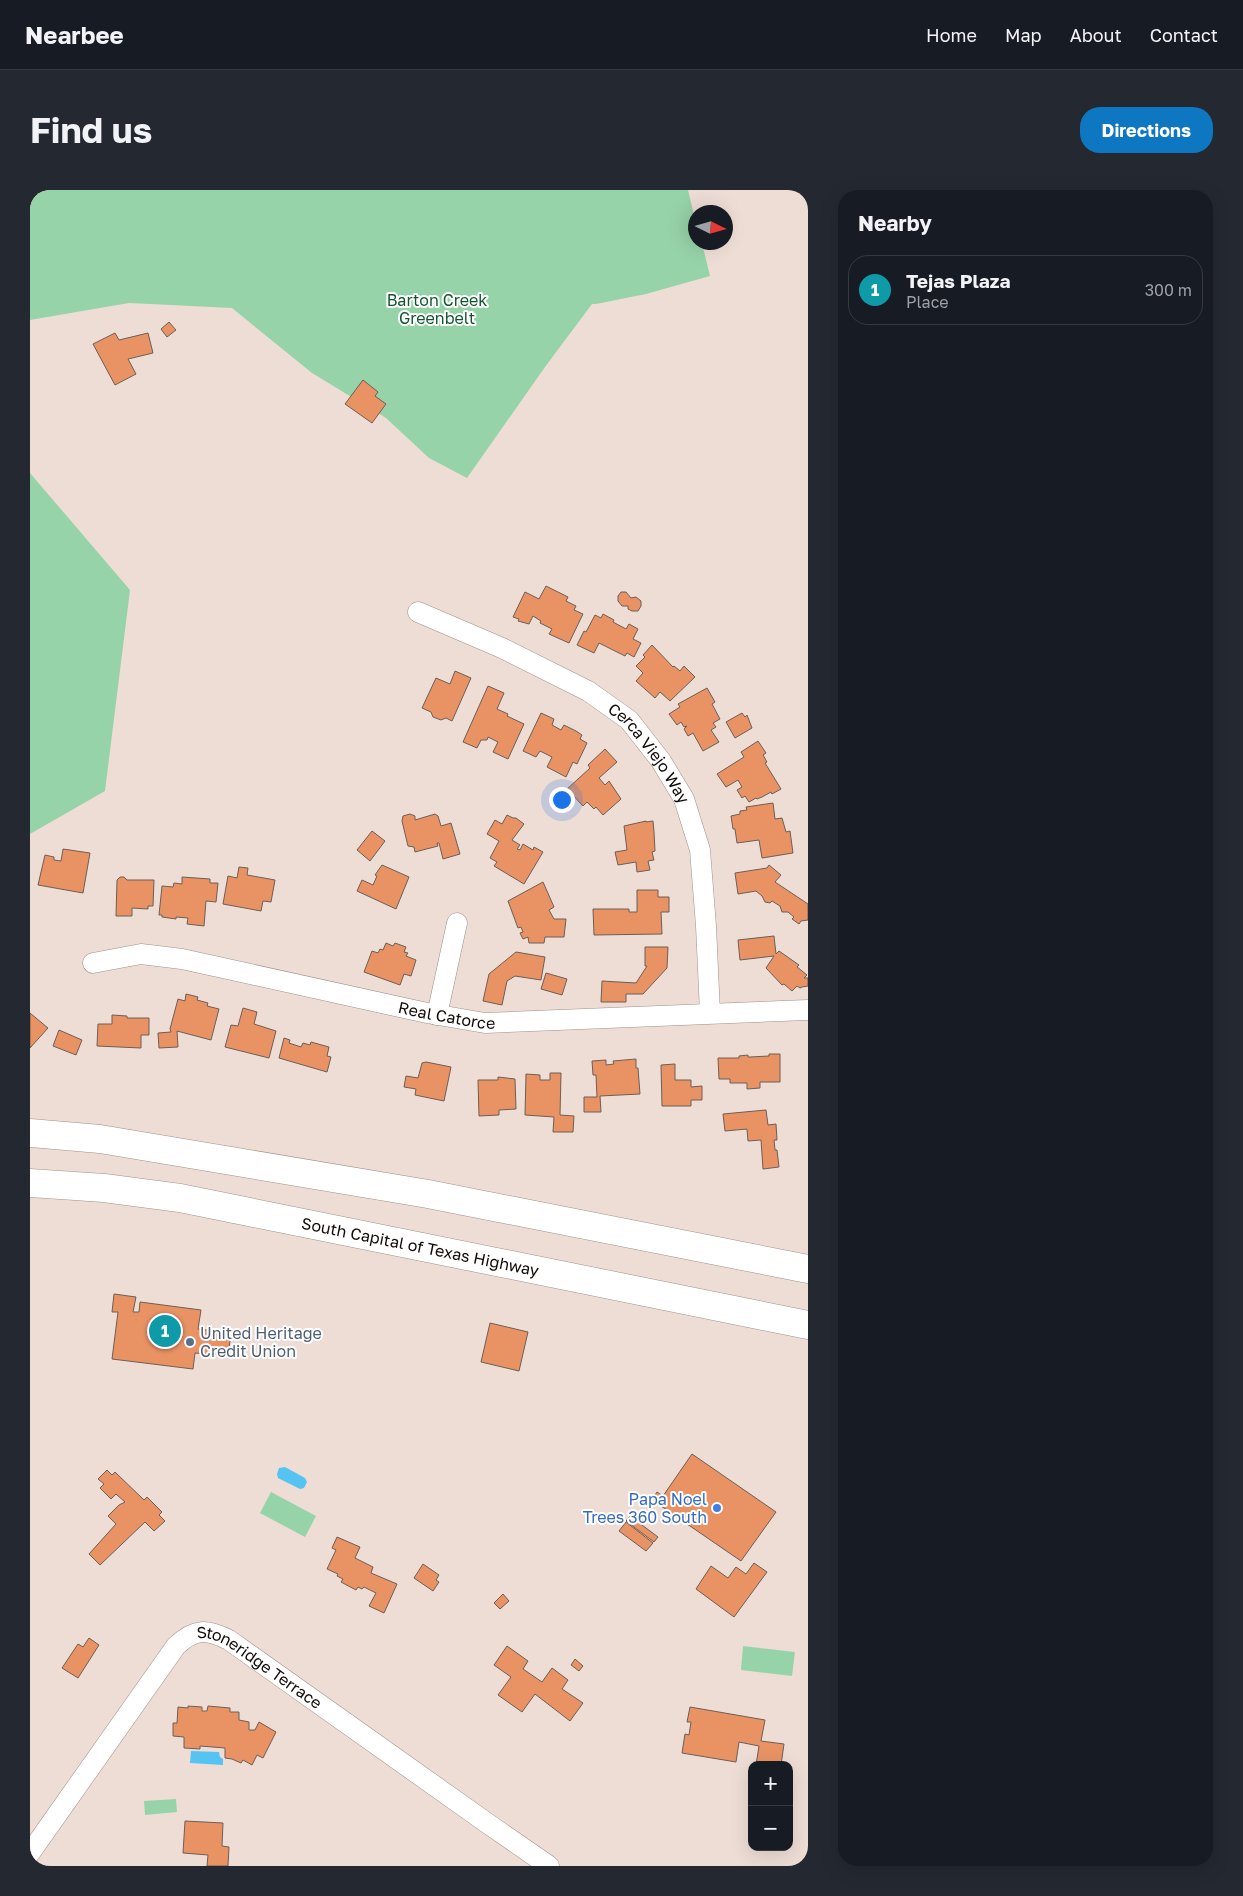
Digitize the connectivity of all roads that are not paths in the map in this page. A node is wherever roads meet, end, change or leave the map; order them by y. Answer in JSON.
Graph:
{"nodes":[{"id":1,"x":418,"y":612,"type":"dead end"},
{"id":2,"x":457,"y":923,"type":"dead end"},
{"id":3,"x":94,"y":963,"type":"dead end"},
{"id":4,"x":808,"y":1010,"type":"edge"},
{"id":5,"x":710,"y":1014,"type":"junction"},
{"id":6,"x":437,"y":1015,"type":"junction"},
{"id":7,"x":30,"y":1133,"type":"edge"},
{"id":8,"x":30,"y":1182,"type":"edge"},
{"id":9,"x":808,"y":1269,"type":"edge"},
{"id":10,"x":808,"y":1325,"type":"edge"},
{"id":11,"x":30,"y":1853,"type":"edge"},
{"id":12,"x":549,"y":1866,"type":"edge"}],
"edges":[{"from":1,"to":5,"type":"street","name":"Cerca Viejo Way"},
{"from":2,"to":6,"type":"street"},
{"from":3,"to":6,"type":"street","name":"Real Catorce"},
{"from":4,"to":5,"type":"street","name":"Real Catorce"},
{"from":5,"to":6,"type":"street","name":"Real Catorce"},
{"from":7,"to":9,"type":"highway"},
{"from":8,"to":10,"type":"highway","name":"South Capital of Texas Highway"},
{"from":11,"to":12,"type":"street","name":"Stoneridge Terrace"}]}
